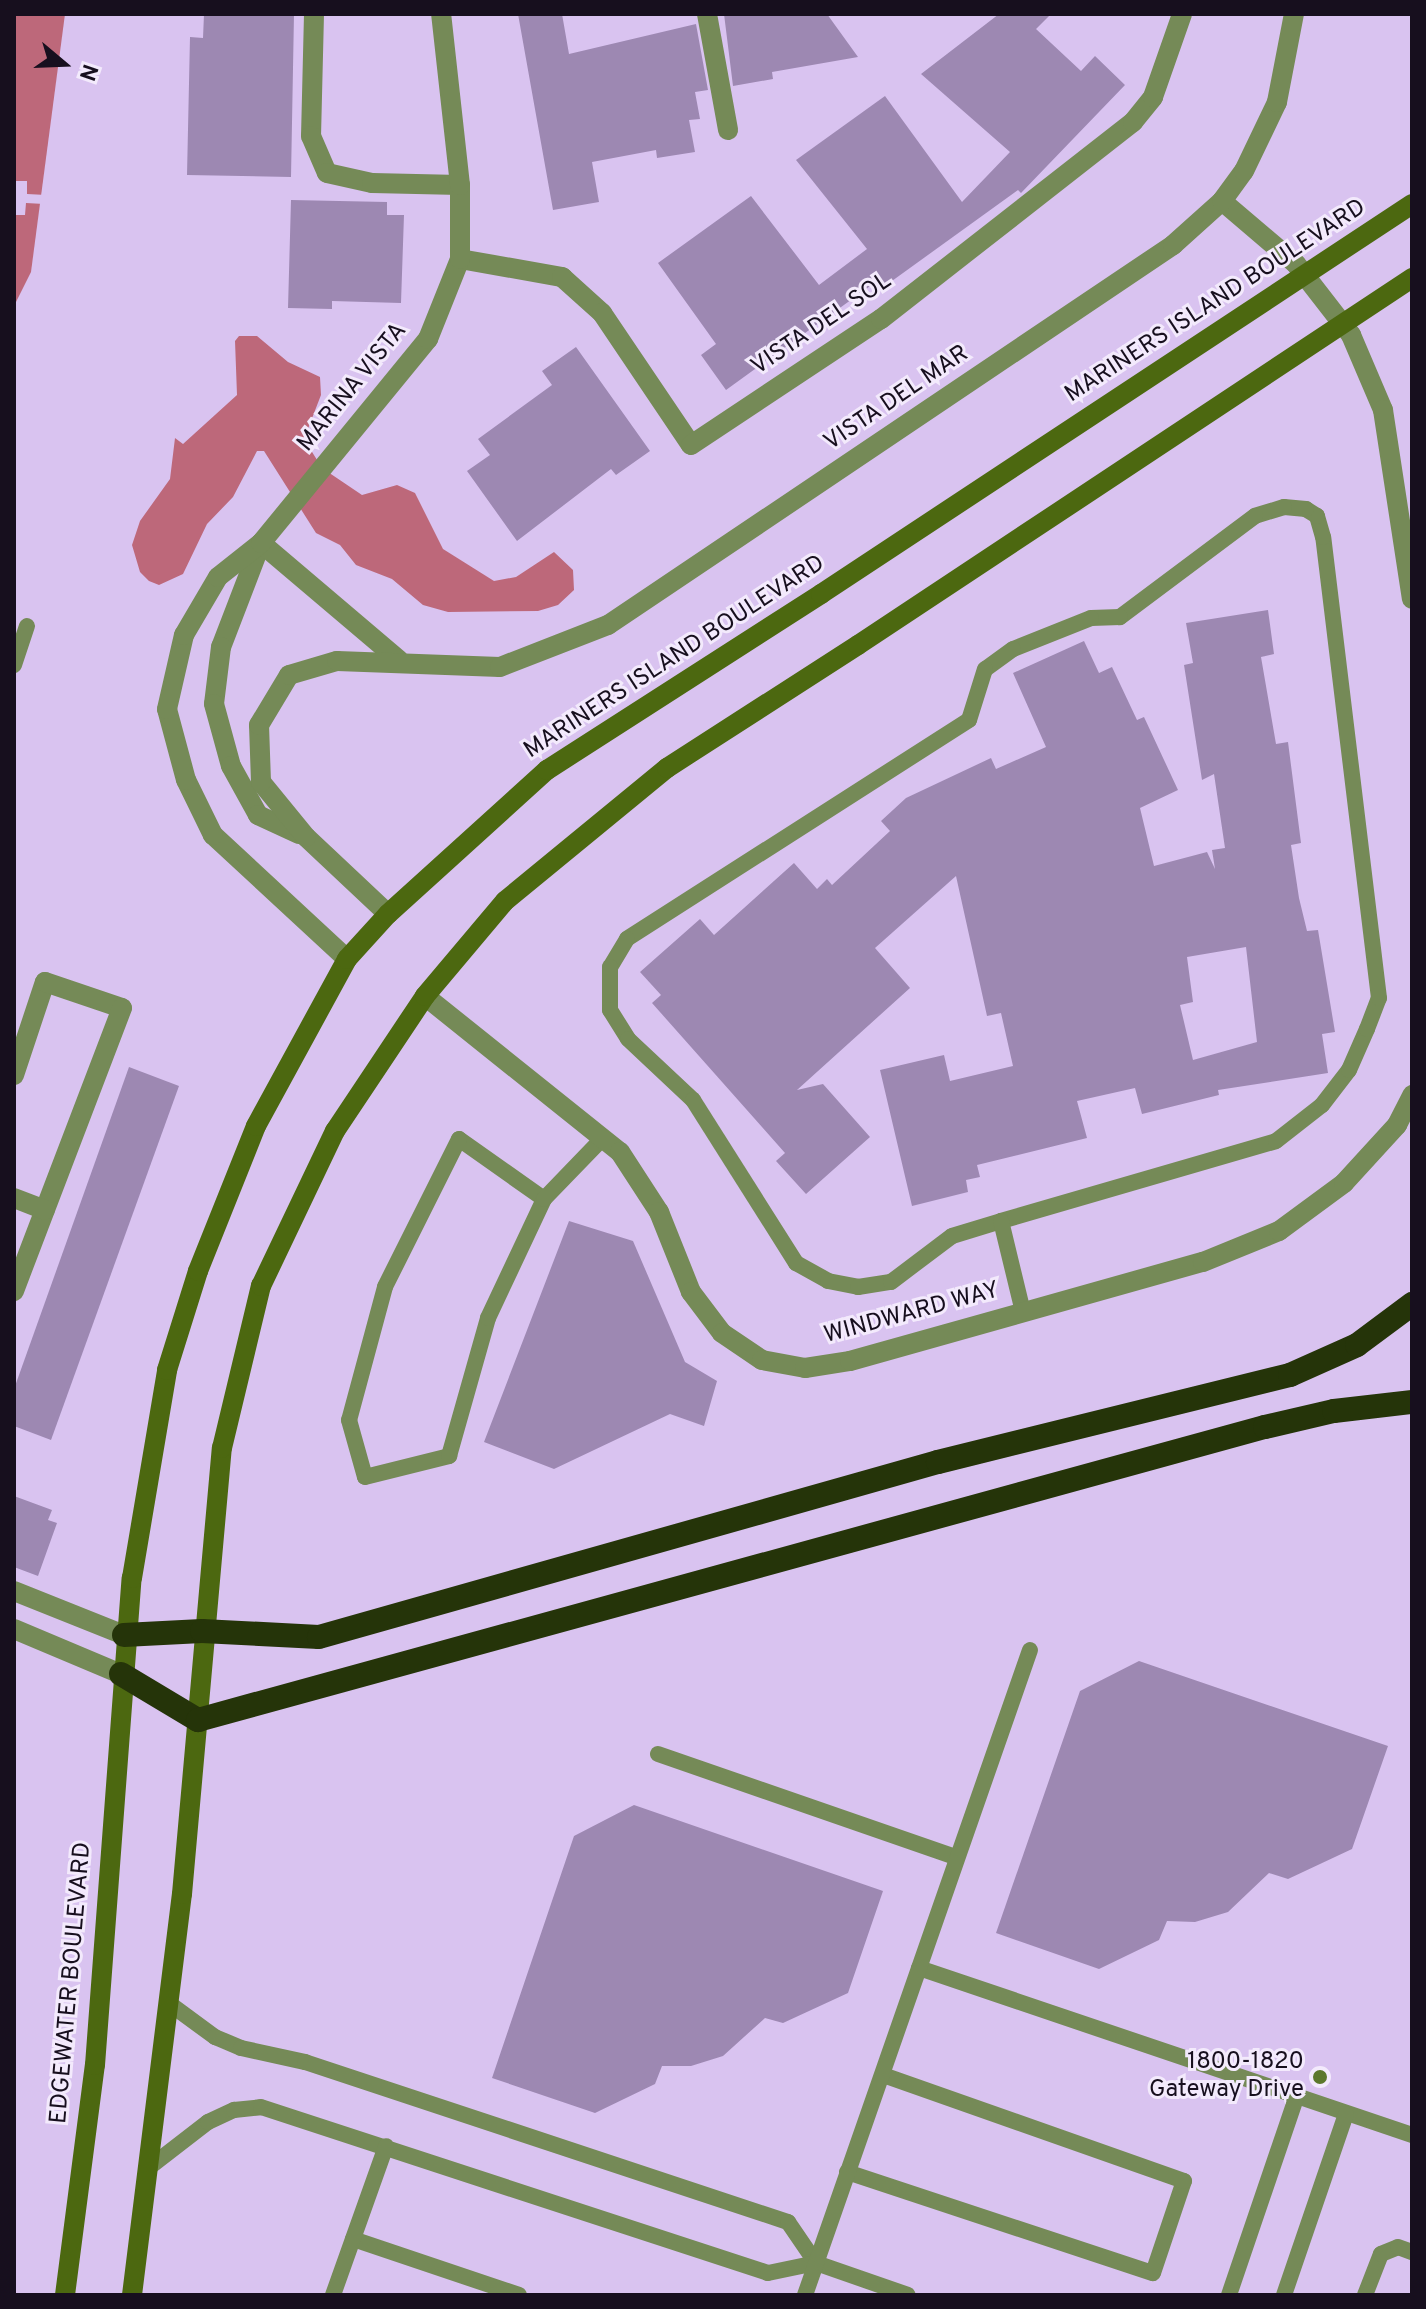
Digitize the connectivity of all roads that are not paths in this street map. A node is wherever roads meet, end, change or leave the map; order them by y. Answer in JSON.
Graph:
{"nodes":[{"id":1,"x":314,"y":14,"type":"edge"},
{"id":2,"x":441,"y":14,"type":"edge"},
{"id":3,"x":707,"y":14,"type":"edge"},
{"id":4,"x":1182,"y":14,"type":"edge"},
{"id":5,"x":1294,"y":14,"type":"edge"},
{"id":6,"x":728,"y":130,"type":"dead end"},
{"id":7,"x":460,"y":185,"type":"junction"},
{"id":8,"x":1222,"y":201,"type":"junction"},
{"id":9,"x":1412,"y":204,"type":"edge"},
{"id":10,"x":460,"y":259,"type":"junction"},
{"id":11,"x":1412,"y":278,"type":"edge"},
{"id":12,"x":261,"y":543,"type":"junction"},
{"id":13,"x":1412,"y":599,"type":"edge"},
{"id":14,"x":27,"y":626,"type":"dead end"},
{"id":15,"x":399,"y":660,"type":"junction"},
{"id":16,"x":14,"y":665,"type":"edge"},
{"id":17,"x":306,"y":837,"type":"junction"},
{"id":18,"x":388,"y":914,"type":"junction"},
{"id":19,"x":347,"y":959,"type":"junction"},
{"id":20,"x":425,"y":996,"type":"junction"},
{"id":21,"x":14,"y":1075,"type":"edge"},
{"id":22,"x":1412,"y":1095,"type":"edge"},
{"id":23,"x":603,"y":1138,"type":"junction"},
{"id":24,"x":14,"y":1198,"type":"edge"},
{"id":25,"x":544,"y":1199,"type":"junction"},
{"id":26,"x":45,"y":1210,"type":"junction"},
{"id":27,"x":1001,"y":1221,"type":"junction"},
{"id":28,"x":14,"y":1291,"type":"edge"},
{"id":29,"x":1412,"y":1304,"type":"edge"},
{"id":30,"x":1023,"y":1312,"type":"junction"},
{"id":31,"x":1412,"y":1402,"type":"edge"},
{"id":32,"x":14,"y":1591,"type":"edge"},
{"id":33,"x":14,"y":1629,"type":"edge"},
{"id":34,"x":202,"y":1631,"type":"junction"},
{"id":35,"x":124,"y":1635,"type":"junction"},
{"id":36,"x":1030,"y":1650,"type":"dead end"},
{"id":37,"x":121,"y":1674,"type":"junction"},
{"id":38,"x":198,"y":1720,"type":"junction"},
{"id":39,"x":658,"y":1754,"type":"dead end"},
{"id":40,"x":956,"y":1857,"type":"junction"},
{"id":41,"x":919,"y":1968,"type":"junction"},
{"id":42,"x":170,"y":2004,"type":"junction"},
{"id":43,"x":883,"y":2075,"type":"junction"},
{"id":44,"x":1296,"y":2098,"type":"junction"},
{"id":45,"x":1346,"y":2114,"type":"junction"},
{"id":46,"x":1412,"y":2135,"type":"edge"},
{"id":47,"x":386,"y":2146,"type":"junction"},
{"id":48,"x":151,"y":2166,"type":"junction"},
{"id":49,"x":847,"y":2172,"type":"junction"},
{"id":50,"x":353,"y":2239,"type":"junction"},
{"id":51,"x":1412,"y":2252,"type":"edge"},
{"id":52,"x":816,"y":2263,"type":"junction"},
{"id":53,"x":65,"y":2295,"type":"edge"},
{"id":54,"x":132,"y":2295,"type":"edge"},
{"id":55,"x":333,"y":2295,"type":"edge"},
{"id":56,"x":519,"y":2295,"type":"edge"},
{"id":57,"x":805,"y":2295,"type":"edge"},
{"id":58,"x":908,"y":2295,"type":"edge"},
{"id":59,"x":1229,"y":2295,"type":"edge"},
{"id":60,"x":1284,"y":2295,"type":"edge"},
{"id":61,"x":1365,"y":2295,"type":"edge"}],
"edges":[{"from":1,"to":7,"type":"street"},
{"from":2,"to":7,"type":"street","name":"MARINA VISTA"},
{"from":3,"to":6,"type":"street"},
{"from":4,"to":10,"type":"street","name":"VISTA DEL SOL"},
{"from":5,"to":8,"type":"street","name":"VISTA DEL MAR"},
{"from":7,"to":10,"type":"street","name":"MARINA VISTA"},
{"from":8,"to":13,"type":"street"},
{"from":8,"to":15,"type":"street","name":"VISTA DEL MAR"},
{"from":9,"to":18,"type":"main road","name":"MARINERS ISLAND BOULEVARD","bridge":true},
{"from":10,"to":12,"type":"street","name":"MARINA VISTA"},
{"from":11,"to":20,"type":"main road","bridge":true},
{"from":12,"to":15,"type":"street"},
{"from":12,"to":17,"type":"street","name":"MARINA VISTA"},
{"from":12,"to":19,"type":"street","name":"MARINA VISTA"},
{"from":14,"to":16,"type":"lane"},
{"from":15,"to":17,"type":"street","name":"VISTA DEL MAR"},
{"from":17,"to":18,"type":"street","name":"VISTA DEL MAR"},
{"from":18,"to":19,"type":"main road","name":"MARINERS ISLAND BOULEVARD"},
{"from":19,"to":35,"type":"main road","name":"MARINERS ISLAND BOULEVARD"},
{"from":20,"to":23,"type":"street","name":"WINDWARD WAY"},
{"from":20,"to":34,"type":"main road"},
{"from":21,"to":26,"type":"street"},
{"from":22,"to":30,"type":"street","name":"WINDWARD WAY"},
{"from":23,"to":25,"type":"lane"},
{"from":23,"to":30,"type":"street","name":"WINDWARD WAY"},
{"from":24,"to":26,"type":"street"},
{"from":25,"to":25,"type":"lane"},
{"from":26,"to":28,"type":"street"},
{"from":27,"to":27,"type":"lane"},
{"from":27,"to":30,"type":"lane"},
{"from":29,"to":34,"type":"highway"},
{"from":31,"to":38,"type":"highway"},
{"from":32,"to":35,"type":"street"},
{"from":33,"to":37,"type":"street"},
{"from":34,"to":35,"type":"highway"},
{"from":34,"to":38,"type":"main road"},
{"from":35,"to":37,"type":"main road","name":"MARINERS ISLAND BOULEVARD"},
{"from":36,"to":40,"type":"lane"},
{"from":37,"to":38,"type":"highway"},
{"from":37,"to":53,"type":"main road","name":"EDGEWATER BOULEVARD"},
{"from":38,"to":42,"type":"main road"},
{"from":39,"to":40,"type":"lane"},
{"from":40,"to":41,"type":"lane"},
{"from":41,"to":43,"type":"lane"},
{"from":41,"to":44,"type":"lane"},
{"from":42,"to":48,"type":"main road"},
{"from":42,"to":52,"type":"lane"},
{"from":43,"to":49,"type":"lane"},
{"from":43,"to":49,"type":"lane"},
{"from":44,"to":45,"type":"lane"},
{"from":44,"to":59,"type":"lane"},
{"from":45,"to":46,"type":"lane"},
{"from":45,"to":60,"type":"lane"},
{"from":47,"to":48,"type":"lane"},
{"from":47,"to":50,"type":"lane"},
{"from":47,"to":52,"type":"lane"},
{"from":48,"to":54,"type":"main road"},
{"from":49,"to":52,"type":"lane"},
{"from":50,"to":55,"type":"lane"},
{"from":50,"to":56,"type":"lane"},
{"from":51,"to":61,"type":"lane"},
{"from":52,"to":57,"type":"lane"},
{"from":52,"to":58,"type":"lane"}]}
